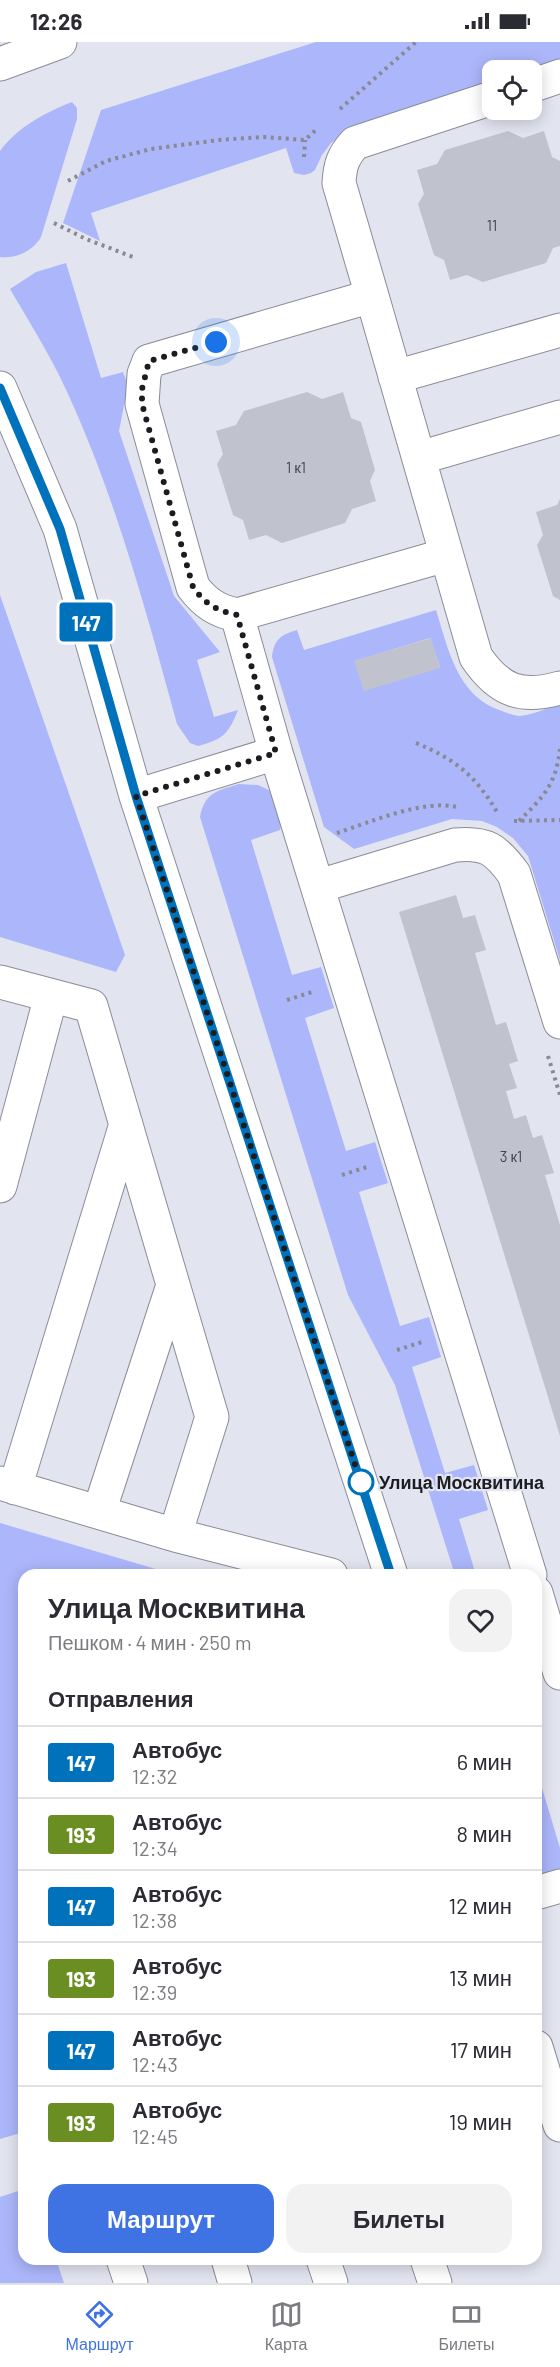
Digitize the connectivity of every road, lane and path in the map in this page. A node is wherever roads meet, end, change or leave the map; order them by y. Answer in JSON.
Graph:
{"nodes":[{"id":1,"x":60,"y":42,"type":"edge"},
{"id":2,"x":416,"y":42,"type":"edge"},
{"id":3,"x":0,"y":64,"type":"edge"},
{"id":4,"x":560,"y":76,"type":"edge"},
{"id":5,"x":542,"y":82,"type":"edge"},
{"id":6,"x":482,"y":101,"type":"edge"},
{"id":7,"x":339,"y":110,"type":"dead end"},
{"id":8,"x":322,"y":125,"type":"dead end"},
{"id":9,"x":68,"y":181,"type":"dead end"},
{"id":10,"x":54,"y":223,"type":"dead end"},
{"id":11,"x":133,"y":256,"type":"dead end"},
{"id":12,"x":372,"y":296,"type":"junction"},
{"id":13,"x":560,"y":330,"type":"edge"},
{"id":14,"x":395,"y":377,"type":"junction"},
{"id":15,"x":0,"y":388,"type":"edge"},
{"id":16,"x":560,"y":417,"type":"edge"},
{"id":17,"x":419,"y":458,"type":"junction"},
{"id":18,"x":447,"y":555,"type":"junction"},
{"id":19,"x":237,"y":615,"type":"junction"},
{"id":20,"x":560,"y":688,"type":"edge"},
{"id":21,"x":416,"y":743,"type":"dead end"},
{"id":22,"x":560,"y":749,"type":"edge"},
{"id":23,"x":276,"y":753,"type":"junction"},
{"id":24,"x":136,"y":796,"type":"junction"},
{"id":25,"x":500,"y":818,"type":"dead end"},
{"id":26,"x":519,"y":821,"type":"dead end"},
{"id":27,"x":319,"y":886,"type":"junction"},
{"id":28,"x":0,"y":982,"type":"edge"},
{"id":29,"x":51,"y":996,"type":"junction"},
{"id":30,"x":560,"y":1022,"type":"edge"},
{"id":31,"x":548,"y":1055,"type":"dead end"},
{"id":32,"x":560,"y":1095,"type":"edge"},
{"id":33,"x":126,"y":1124,"type":"junction"},
{"id":34,"x":0,"y":1186,"type":"edge"},
{"id":35,"x":173,"y":1285,"type":"junction"},
{"id":36,"x":7,"y":1486,"type":"edge"},
{"id":37,"x":99,"y":1512,"type":"junction"},
{"id":38,"x":175,"y":1535,"type":"junction"},
{"id":39,"x":308,"y":1569,"type":"edge"},
{"id":40,"x":389,"y":1569,"type":"edge"},
{"id":41,"x":528,"y":1569,"type":"edge"},
{"id":42,"x":547,"y":1610,"type":"edge"},
{"id":43,"x":560,"y":1673,"type":"edge"},
{"id":44,"x":560,"y":1886,"type":"edge"},
{"id":45,"x":542,"y":1891,"type":"edge"},
{"id":46,"x":542,"y":2066,"type":"edge"},
{"id":47,"x":560,"y":2125,"type":"edge"},
{"id":48,"x":125,"y":2265,"type":"edge"},
{"id":49,"x":230,"y":2265,"type":"edge"},
{"id":50,"x":325,"y":2265,"type":"edge"},
{"id":51,"x":429,"y":2265,"type":"edge"},
{"id":52,"x":131,"y":2283,"type":"edge"},
{"id":53,"x":235,"y":2283,"type":"edge"},
{"id":54,"x":331,"y":2283,"type":"edge"},
{"id":55,"x":435,"y":2283,"type":"edge"}],
"edges":[{"from":1,"to":3,"type":"street"},
{"from":2,"to":7,"type":"path"},
{"from":4,"to":5,"type":"street"},
{"from":6,"to":12,"type":"street"},
{"from":8,"to":9,"type":"path"},
{"from":10,"to":11,"type":"path"},
{"from":12,"to":14,"type":"street"},
{"from":12,"to":19,"type":"street"},
{"from":13,"to":14,"type":"street"},
{"from":14,"to":17,"type":"street"},
{"from":15,"to":24,"type":"street"},
{"from":16,"to":17,"type":"street"},
{"from":17,"to":18,"type":"street"},
{"from":18,"to":19,"type":"street"},
{"from":18,"to":20,"type":"street"},
{"from":19,"to":23,"type":"street"},
{"from":21,"to":25,"type":"path"},
{"from":22,"to":26,"type":"path"},
{"from":23,"to":24,"type":"street"},
{"from":23,"to":27,"type":"street"},
{"from":24,"to":40,"type":"street"},
{"from":27,"to":30,"type":"street"},
{"from":27,"to":41,"type":"street"},
{"from":28,"to":29,"type":"street"},
{"from":29,"to":33,"type":"street"},
{"from":29,"to":34,"type":"street"},
{"from":31,"to":32,"type":"path"},
{"from":33,"to":35,"type":"street"},
{"from":33,"to":36,"type":"street"},
{"from":35,"to":37,"type":"street"},
{"from":35,"to":38,"type":"street"},
{"from":36,"to":37,"type":"street"},
{"from":37,"to":38,"type":"street"},
{"from":38,"to":39,"type":"street"},
{"from":42,"to":43,"type":"street"},
{"from":44,"to":45,"type":"street"},
{"from":46,"to":47,"type":"street"},
{"from":48,"to":52,"type":"street"},
{"from":49,"to":53,"type":"street"},
{"from":50,"to":54,"type":"street"},
{"from":51,"to":55,"type":"street"}]}
